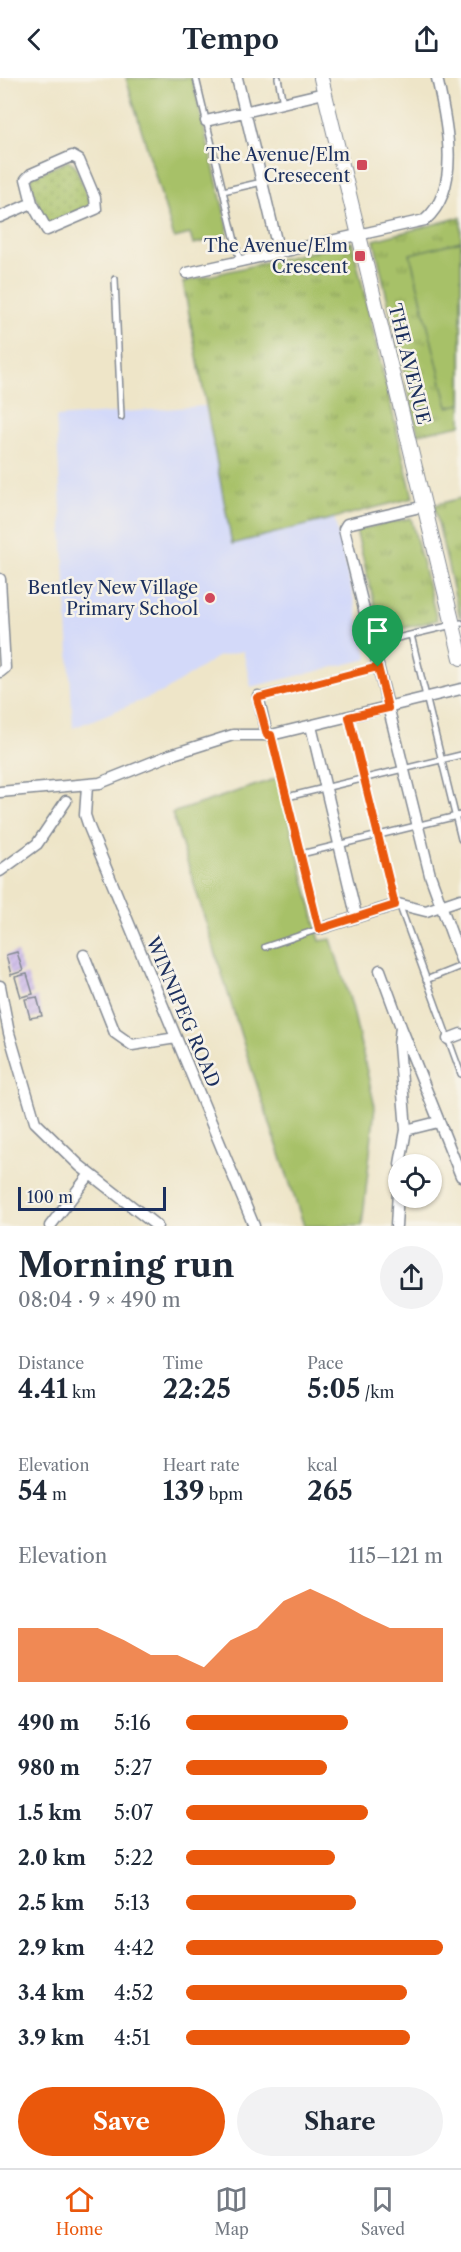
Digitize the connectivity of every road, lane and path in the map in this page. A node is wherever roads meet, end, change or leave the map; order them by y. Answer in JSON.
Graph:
{"nodes":[{"id":1,"x":196,"y":78,"type":"edge"},
{"id":2,"x":237,"y":78,"type":"edge"},
{"id":3,"x":278,"y":78,"type":"edge"},
{"id":4,"x":321,"y":78,"type":"edge"},
{"id":5,"x":437,"y":78,"type":"edge"},
{"id":6,"x":324,"y":93,"type":"junction"},
{"id":7,"x":283,"y":103,"type":"junction"},
{"id":8,"x":245,"y":112,"type":"junction"},
{"id":9,"x":206,"y":121,"type":"junction"},
{"id":10,"x":262,"y":182,"type":"junction"},
{"id":11,"x":223,"y":191,"type":"junction"},
{"id":12,"x":32,"y":203,"type":"junction"},
{"id":13,"x":0,"y":218,"type":"edge"},
{"id":14,"x":359,"y":235,"type":"junction"},
{"id":15,"x":279,"y":253,"type":"junction"},
{"id":16,"x":240,"y":262,"type":"junction"},
{"id":17,"x":188,"y":273,"type":"dead end"},
{"id":18,"x":115,"y":279,"type":"dead end"},
{"id":19,"x":121,"y":417,"type":"dead end"},
{"id":20,"x":425,"y":506,"type":"junction"},
{"id":21,"x":0,"y":579,"type":"edge"},
{"id":22,"x":457,"y":624,"type":"edge"},
{"id":23,"x":411,"y":635,"type":"junction"},
{"id":24,"x":372,"y":645,"type":"junction"},
{"id":25,"x":461,"y":658,"type":"edge"},
{"id":26,"x":378,"y":667,"type":"junction"},
{"id":27,"x":0,"y":672,"type":"edge"},
{"id":28,"x":461,"y":689,"type":"edge"},
{"id":29,"x":258,"y":696,"type":"joint"},
{"id":30,"x":426,"y":698,"type":"junction"},
{"id":31,"x":388,"y":708,"type":"junction"},
{"id":32,"x":349,"y":717,"type":"junction"},
{"id":33,"x":311,"y":726,"type":"junction"},
{"id":34,"x":268,"y":735,"type":"junction"},
{"id":35,"x":461,"y":755,"type":"edge"},
{"id":36,"x":442,"y":760,"type":"junction"},
{"id":37,"x":404,"y":769,"type":"junction"},
{"id":38,"x":364,"y":778,"type":"junction"},
{"id":39,"x":87,"y":786,"type":"junction"},
{"id":40,"x":326,"y":787,"type":"junction"},
{"id":41,"x":62,"y":788,"type":"junction"},
{"id":42,"x":0,"y":792,"type":"edge"},
{"id":43,"x":287,"y":797,"type":"junction"},
{"id":44,"x":66,"y":801,"type":"junction"},
{"id":45,"x":86,"y":809,"type":"junction"},
{"id":46,"x":458,"y":816,"type":"edge"},
{"id":47,"x":418,"y":825,"type":"junction"},
{"id":48,"x":378,"y":835,"type":"junction"},
{"id":49,"x":461,"y":839,"type":"edge"},
{"id":50,"x":339,"y":844,"type":"junction"},
{"id":51,"x":301,"y":854,"type":"junction"},
{"id":52,"x":0,"y":871,"type":"edge"},
{"id":53,"x":461,"y":898,"type":"edge"},
{"id":54,"x":397,"y":904,"type":"junction"},
{"id":55,"x":441,"y":906,"type":"junction"},
{"id":56,"x":356,"y":915,"type":"junction"},
{"id":57,"x":319,"y":929,"type":"junction"},
{"id":58,"x":265,"y":947,"type":"dead end"},
{"id":59,"x":84,"y":956,"type":"dead end"},
{"id":60,"x":461,"y":960,"type":"edge"},
{"id":61,"x":461,"y":966,"type":"edge"},
{"id":62,"x":380,"y":970,"type":"dead end"},
{"id":63,"x":426,"y":980,"type":"junction"},
{"id":64,"x":0,"y":986,"type":"edge"},
{"id":65,"x":401,"y":1027,"type":"junction"},
{"id":66,"x":461,"y":1034,"type":"edge"},
{"id":67,"x":176,"y":1038,"type":"junction"},
{"id":68,"x":448,"y":1039,"type":"junction"},
{"id":69,"x":461,"y":1074,"type":"edge"},
{"id":70,"x":438,"y":1122,"type":"junction"},
{"id":71,"x":406,"y":1130,"type":"junction"},
{"id":72,"x":402,"y":1154,"type":"edge"},
{"id":73,"x":90,"y":1174,"type":"junction"},
{"id":74,"x":461,"y":1176,"type":"edge"},
{"id":75,"x":397,"y":1208,"type":"edge"},
{"id":76,"x":50,"y":1226,"type":"edge"},
{"id":77,"x":158,"y":1226,"type":"edge"},
{"id":78,"x":254,"y":1226,"type":"edge"},
{"id":79,"x":396,"y":1226,"type":"edge"}],
"edges":[{"from":1,"to":9,"type":"lane"},
{"from":2,"to":8,"type":"street"},
{"from":3,"to":7,"type":"lane"},
{"from":4,"to":6,"type":"street","name":"THE AVENUE"},
{"from":5,"to":14,"type":"street"},
{"from":6,"to":7,"type":"street"},
{"from":6,"to":14,"type":"street","name":"THE AVENUE"},
{"from":7,"to":8,"type":"street"},
{"from":8,"to":9,"type":"street"},
{"from":8,"to":10,"type":"street"},
{"from":9,"to":11,"type":"lane"},
{"from":10,"to":11,"type":"lane"},
{"from":10,"to":15,"type":"street"},
{"from":11,"to":16,"type":"lane"},
{"from":12,"to":12,"type":"street"},
{"from":12,"to":13,"type":"street"},
{"from":14,"to":15,"type":"street"},
{"from":14,"to":20,"type":"street","name":"THE AVENUE"},
{"from":15,"to":16,"type":"street"},
{"from":16,"to":17,"type":"street"},
{"from":18,"to":19,"type":"lane"},
{"from":20,"to":22,"type":"street","name":"THE AVENUE"},
{"from":20,"to":24,"type":"street"},
{"from":21,"to":27,"type":"street"},
{"from":22,"to":23,"type":"lane"},
{"from":22,"to":25,"type":"street","name":"THE AVENUE"},
{"from":23,"to":24,"type":"lane"},
{"from":23,"to":30,"type":"lane"},
{"from":24,"to":26,"type":"street"},
{"from":26,"to":29,"type":"lane"},
{"from":26,"to":31,"type":"street"},
{"from":28,"to":30,"type":"street"},
{"from":29,"to":34,"type":"street"},
{"from":30,"to":31,"type":"street"},
{"from":30,"to":36,"type":"lane"},
{"from":31,"to":32,"type":"street"},
{"from":31,"to":37,"type":"street"},
{"from":32,"to":33,"type":"street"},
{"from":32,"to":38,"type":"lane"},
{"from":33,"to":34,"type":"street"},
{"from":33,"to":40,"type":"street"},
{"from":34,"to":39,"type":"street"},
{"from":34,"to":43,"type":"lane"},
{"from":35,"to":36,"type":"lane"},
{"from":36,"to":37,"type":"lane"},
{"from":36,"to":46,"type":"lane"},
{"from":37,"to":38,"type":"lane"},
{"from":37,"to":47,"type":"street"},
{"from":38,"to":40,"type":"lane"},
{"from":38,"to":48,"type":"lane"},
{"from":39,"to":41,"type":"street"},
{"from":39,"to":45,"type":"street","name":"WINNIPEG ROAD"},
{"from":40,"to":43,"type":"lane"},
{"from":40,"to":50,"type":"street"},
{"from":41,"to":42,"type":"street"},
{"from":41,"to":44,"type":"street"},
{"from":43,"to":51,"type":"lane"},
{"from":44,"to":45,"type":"street"},
{"from":44,"to":52,"type":"street"},
{"from":45,"to":67,"type":"street","name":"WINNIPEG ROAD"},
{"from":46,"to":47,"type":"lane"},
{"from":46,"to":49,"type":"lane"},
{"from":47,"to":48,"type":"lane"},
{"from":47,"to":55,"type":"street"},
{"from":48,"to":50,"type":"lane"},
{"from":48,"to":54,"type":"lane"},
{"from":50,"to":51,"type":"lane"},
{"from":50,"to":56,"type":"street"},
{"from":51,"to":57,"type":"lane"},
{"from":53,"to":55,"type":"street"},
{"from":54,"to":55,"type":"street"},
{"from":54,"to":56,"type":"street"},
{"from":54,"to":63,"type":"lane"},
{"from":55,"to":60,"type":"street"},
{"from":56,"to":57,"type":"street"},
{"from":57,"to":58,"type":"lane"},
{"from":59,"to":67,"type":"street"},
{"from":61,"to":63,"type":"lane"},
{"from":62,"to":65,"type":"street"},
{"from":63,"to":68,"type":"lane"},
{"from":64,"to":73,"type":"street"},
{"from":65,"to":70,"type":"street"},
{"from":65,"to":71,"type":"street"},
{"from":66,"to":68,"type":"street"},
{"from":67,"to":78,"type":"street","name":"WINNIPEG ROAD"},
{"from":68,"to":69,"type":"lane"},
{"from":70,"to":71,"type":"street"},
{"from":70,"to":74,"type":"street"},
{"from":71,"to":72,"type":"street"},
{"from":73,"to":76,"type":"street"},
{"from":73,"to":77,"type":"street"},
{"from":75,"to":79,"type":"street"}]}
